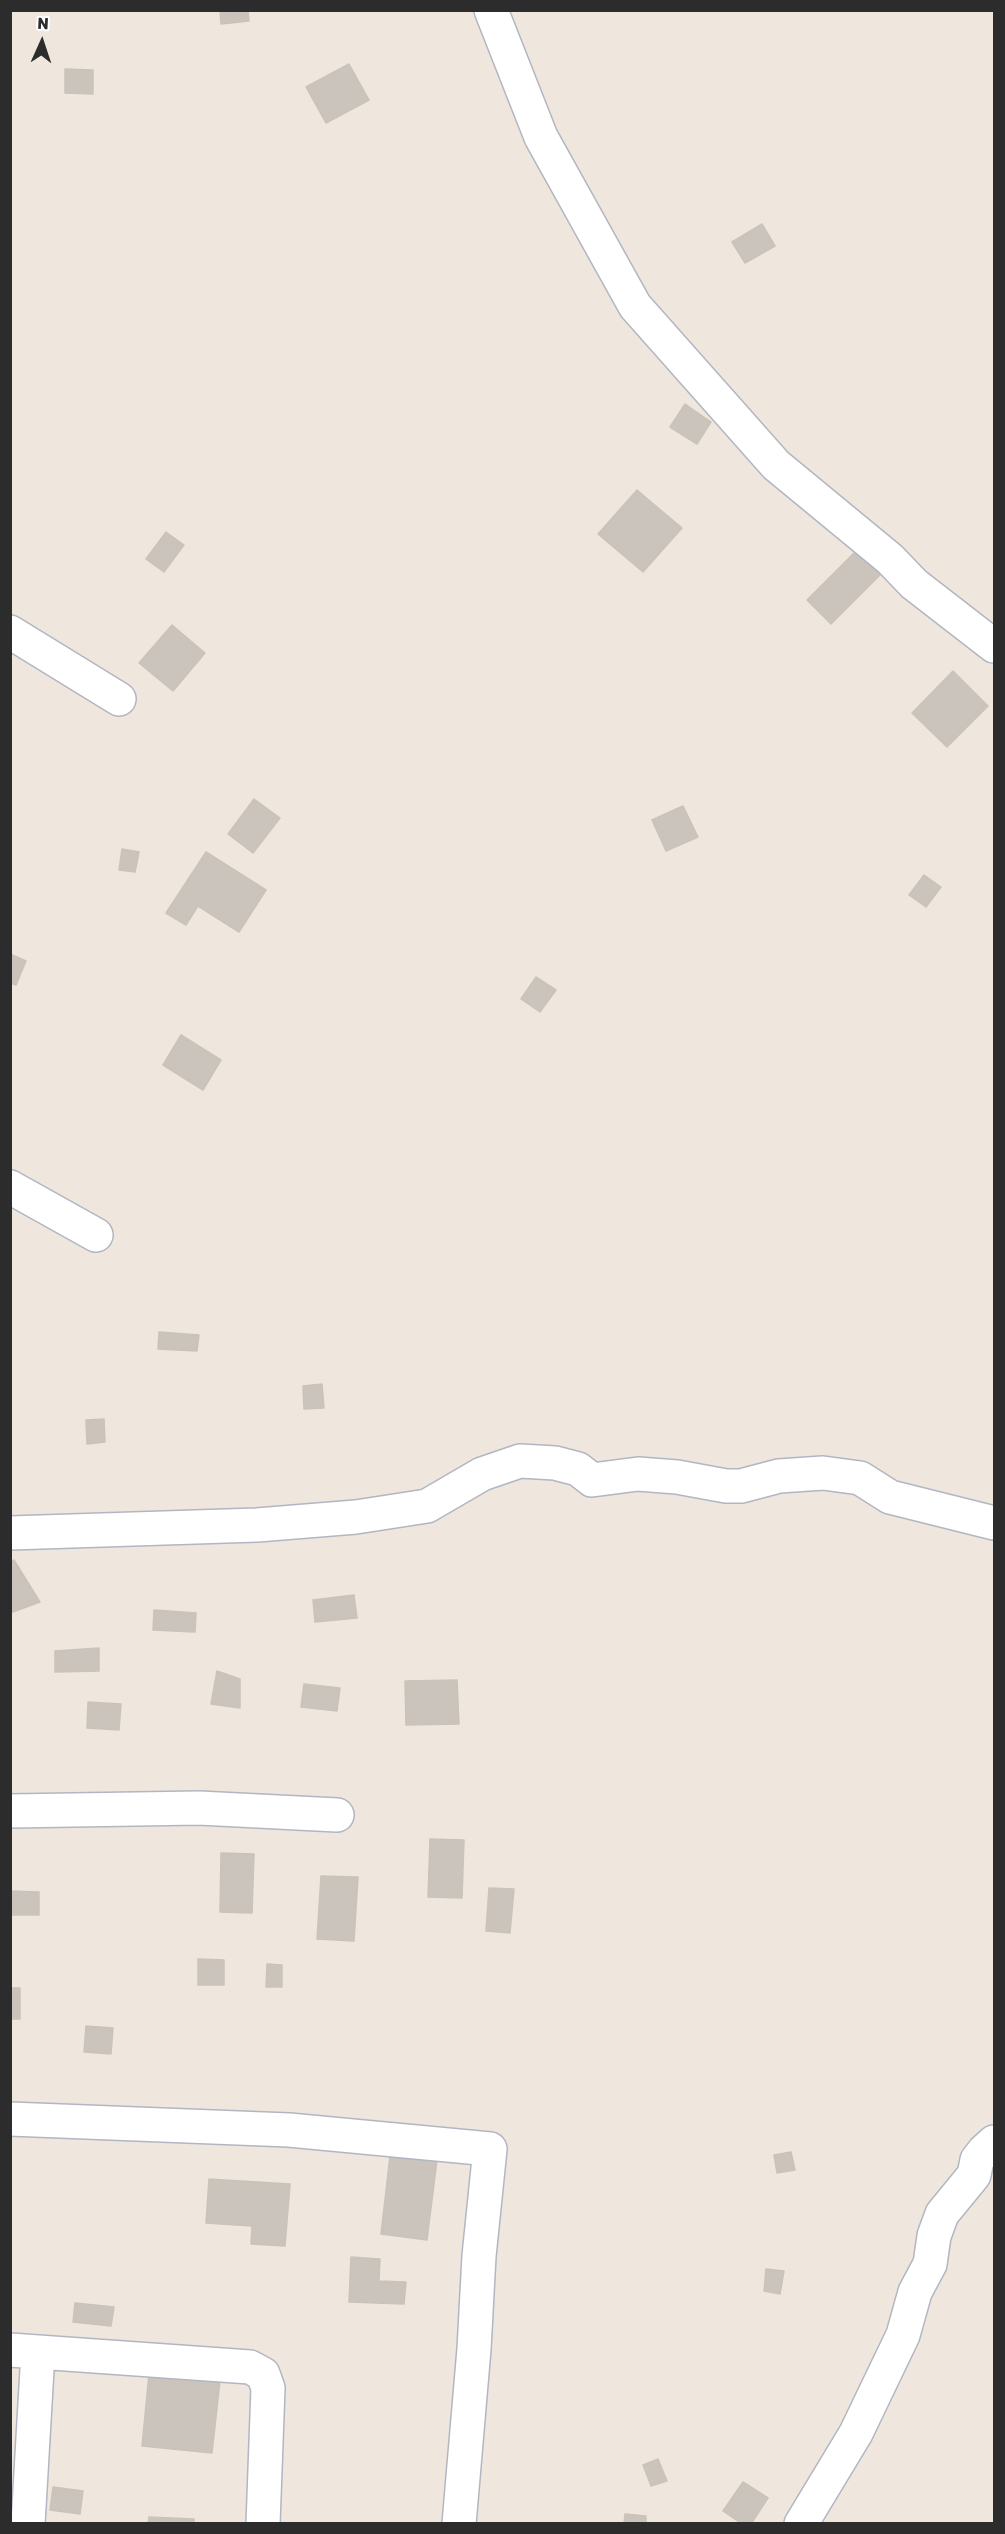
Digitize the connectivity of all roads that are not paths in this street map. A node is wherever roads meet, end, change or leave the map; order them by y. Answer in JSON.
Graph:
{"nodes":[{"id":1,"x":491,"y":10,"type":"edge"},
{"id":2,"x":10,"y":632,"type":"edge"},
{"id":3,"x":994,"y":646,"type":"edge"},
{"id":4,"x":119,"y":699,"type":"dead end"},
{"id":5,"x":10,"y":1187,"type":"edge"},
{"id":6,"x":96,"y":1235,"type":"dead end"},
{"id":7,"x":994,"y":1522,"type":"edge"},
{"id":8,"x":10,"y":1533,"type":"edge"},
{"id":9,"x":10,"y":1811,"type":"edge"},
{"id":10,"x":337,"y":1815,"type":"dead end"},
{"id":11,"x":10,"y":2119,"type":"edge"},
{"id":12,"x":994,"y":2142,"type":"edge"},
{"id":13,"x":24,"y":2351,"type":"edge"},
{"id":14,"x":28,"y":2523,"type":"edge"},
{"id":15,"x":263,"y":2523,"type":"edge"},
{"id":16,"x":459,"y":2523,"type":"edge"},
{"id":17,"x":801,"y":2523,"type":"edge"}],
"edges":[{"from":1,"to":3,"type":"street"},
{"from":2,"to":4,"type":"street"},
{"from":5,"to":6,"type":"street"},
{"from":7,"to":8,"type":"street"},
{"from":9,"to":10,"type":"street"},
{"from":11,"to":16,"type":"street"},
{"from":12,"to":17,"type":"street"},
{"from":13,"to":14,"type":"street"},
{"from":13,"to":15,"type":"street"}]}
